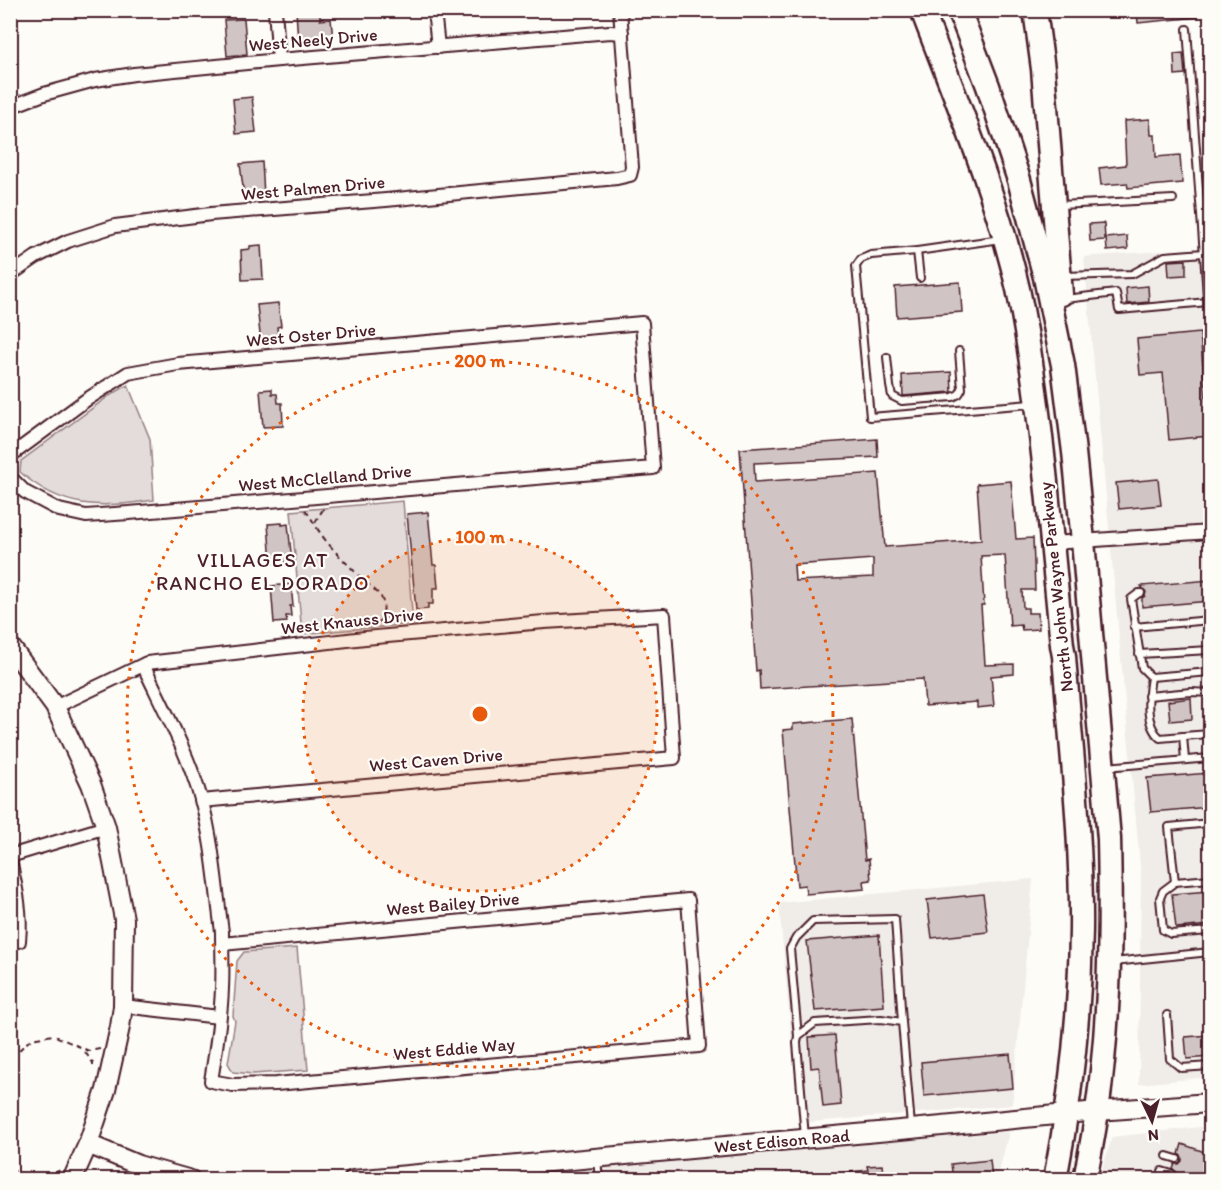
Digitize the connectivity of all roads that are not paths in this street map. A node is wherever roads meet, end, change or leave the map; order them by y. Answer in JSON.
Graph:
{"nodes":[{"id":1,"x":275,"y":10,"type":"edge"},
{"id":2,"x":434,"y":10,"type":"edge"},
{"id":3,"x":620,"y":10,"type":"edge"},
{"id":4,"x":922,"y":10,"type":"edge"},
{"id":5,"x":959,"y":10,"type":"edge"},
{"id":6,"x":1035,"y":10,"type":"edge"},
{"id":7,"x":1186,"y":29,"type":"dead end"},
{"id":8,"x":622,"y":33,"type":"junction"},
{"id":9,"x":438,"y":47,"type":"junction"},
{"id":10,"x":279,"y":60,"type":"junction"},
{"id":11,"x":10,"y":107,"type":"edge"},
{"id":12,"x":1173,"y":199,"type":"dead end"},
{"id":13,"x":1054,"y":206,"type":"junction"},
{"id":14,"x":1004,"y":239,"type":"junction"},
{"id":15,"x":917,"y":250,"type":"junction"},
{"id":16,"x":1204,"y":253,"type":"junction"},
{"id":17,"x":10,"y":275,"type":"edge"},
{"id":18,"x":1052,"y":276,"type":"junction"},
{"id":19,"x":920,"y":278,"type":"dead end"},
{"id":20,"x":1062,"y":300,"type":"junction"},
{"id":21,"x":1208,"y":302,"type":"junction"},
{"id":22,"x":1210,"y":335,"type":"edge"},
{"id":23,"x":959,"y":351,"type":"dead end"},
{"id":24,"x":887,"y":357,"type":"dead end"},
{"id":25,"x":1038,"y":403,"type":"junction"},
{"id":26,"x":10,"y":456,"type":"edge"},
{"id":27,"x":653,"y":468,"type":"joint"},
{"id":28,"x":1076,"y":471,"type":"junction"},
{"id":29,"x":10,"y":477,"type":"edge"},
{"id":30,"x":1210,"y":532,"type":"edge"},
{"id":31,"x":1083,"y":541,"type":"junction"},
{"id":32,"x":1053,"y":543,"type":"junction"},
{"id":33,"x":1141,"y":593,"type":"dead end"},
{"id":34,"x":1210,"y":620,"type":"edge"},
{"id":35,"x":1134,"y":627,"type":"junction"},
{"id":36,"x":1062,"y":645,"type":"junction"},
{"id":37,"x":10,"y":646,"type":"edge"},
{"id":38,"x":1210,"y":650,"type":"edge"},
{"id":39,"x":1139,"y":654,"type":"junction"},
{"id":40,"x":145,"y":664,"type":"junction"},
{"id":41,"x":1210,"y":672,"type":"edge"},
{"id":42,"x":1151,"y":677,"type":"junction"},
{"id":43,"x":1210,"y":693,"type":"edge"},
{"id":44,"x":1148,"y":696,"type":"junction"},
{"id":45,"x":1097,"y":704,"type":"junction"},
{"id":46,"x":55,"y":707,"type":"junction"},
{"id":47,"x":1210,"y":734,"type":"edge"},
{"id":48,"x":1183,"y":736,"type":"junction"},
{"id":49,"x":674,"y":758,"type":"joint"},
{"id":50,"x":1210,"y":758,"type":"edge"},
{"id":51,"x":1185,"y":760,"type":"junction"},
{"id":52,"x":1102,"y":767,"type":"junction"},
{"id":53,"x":201,"y":801,"type":"junction"},
{"id":54,"x":1210,"y":823,"type":"edge"},
{"id":55,"x":106,"y":827,"type":"junction"},
{"id":56,"x":10,"y":858,"type":"edge"},
{"id":57,"x":1210,"y":879,"type":"edge"},
{"id":58,"x":1175,"y":882,"type":"junction"},
{"id":59,"x":1210,"y":932,"type":"edge"},
{"id":60,"x":15,"y":942,"type":"edge"},
{"id":61,"x":222,"y":944,"type":"junction"},
{"id":62,"x":1210,"y":952,"type":"edge"},
{"id":63,"x":1110,"y":962,"type":"junction"},
{"id":64,"x":123,"y":1006,"type":"junction"},
{"id":65,"x":1167,"y":1015,"type":"dead end"},
{"id":66,"x":219,"y":1017,"type":"junction"},
{"id":67,"x":902,"y":1022,"type":"junction"},
{"id":68,"x":798,"y":1036,"type":"junction"},
{"id":69,"x":699,"y":1046,"type":"joint"},
{"id":70,"x":1210,"y":1066,"type":"edge"},
{"id":71,"x":1210,"y":1103,"type":"edge"},
{"id":72,"x":1097,"y":1111,"type":"junction"},
{"id":73,"x":1067,"y":1114,"type":"junction"},
{"id":74,"x":911,"y":1130,"type":"junction"},
{"id":75,"x":805,"y":1139,"type":"junction"},
{"id":76,"x":88,"y":1144,"type":"junction"},
{"id":77,"x":1167,"y":1156,"type":"dead end"},
{"id":78,"x":597,"y":1158,"type":"junction"},
{"id":79,"x":1177,"y":1159,"type":"dead end"},
{"id":80,"x":1162,"y":1171,"type":"dead end"},
{"id":81,"x":69,"y":1174,"type":"edge"},
{"id":82,"x":1172,"y":1174,"type":"dead end"},
{"id":83,"x":442,"y":1175,"type":"edge"},
{"id":84,"x":190,"y":1179,"type":"edge"},
{"id":85,"x":353,"y":1179,"type":"edge"},
{"id":86,"x":599,"y":1179,"type":"edge"},
{"id":87,"x":1055,"y":1179,"type":"edge"},
{"id":88,"x":1085,"y":1179,"type":"edge"}],
"edges":[{"from":1,"to":10,"type":"street"},
{"from":2,"to":9,"type":"street"},
{"from":3,"to":8,"type":"street"},
{"from":4,"to":14,"type":"highway","name":"North John Wayne Parkway"},
{"from":5,"to":18,"type":"highway","name":"North John Wayne Parkway"},
{"from":6,"to":13,"type":"highway"},
{"from":7,"to":16,"type":"lane"},
{"from":8,"to":9,"type":"street","name":"West Neely Drive"},
{"from":8,"to":17,"type":"street","name":"West Palmen Drive"},
{"from":9,"to":10,"type":"street","name":"West Neely Drive"},
{"from":10,"to":11,"type":"street","name":"West Neely Drive"},
{"from":12,"to":13,"type":"lane"},
{"from":13,"to":18,"type":"highway"},
{"from":14,"to":15,"type":"lane"},
{"from":14,"to":18,"type":"highway"},
{"from":14,"to":25,"type":"highway","name":"North John Wayne Parkway"},
{"from":15,"to":19,"type":"lane"},
{"from":15,"to":25,"type":"lane"},
{"from":16,"to":18,"type":"lane"},
{"from":16,"to":21,"type":"lane"},
{"from":18,"to":20,"type":"highway"},
{"from":18,"to":28,"type":"highway","name":"North John Wayne Parkway"},
{"from":20,"to":21,"type":"lane"},
{"from":20,"to":28,"type":"highway"},
{"from":21,"to":22,"type":"lane"},
{"from":23,"to":24,"type":"lane"},
{"from":25,"to":32,"type":"highway","name":"North John Wayne Parkway"},
{"from":26,"to":27,"type":"street","name":"West Oster Drive"},
{"from":27,"to":29,"type":"street","name":"West McClelland Drive"},
{"from":28,"to":31,"type":"highway","name":"North John Wayne Parkway"},
{"from":30,"to":31,"type":"street"},
{"from":31,"to":32,"type":"street"},
{"from":31,"to":45,"type":"highway","name":"North John Wayne Parkway"},
{"from":32,"to":36,"type":"highway","name":"North John Wayne Parkway"},
{"from":33,"to":35,"type":"lane"},
{"from":34,"to":35,"type":"lane"},
{"from":35,"to":39,"type":"lane"},
{"from":36,"to":45,"type":"highway"},
{"from":36,"to":73,"type":"highway","name":"North John Wayne Parkway"},
{"from":37,"to":46,"type":"street"},
{"from":38,"to":39,"type":"lane"},
{"from":39,"to":42,"type":"lane"},
{"from":40,"to":46,"type":"street","name":"West Knauss Drive"},
{"from":40,"to":49,"type":"street","name":"West Knauss Drive"},
{"from":40,"to":53,"type":"street"},
{"from":41,"to":42,"type":"lane"},
{"from":42,"to":44,"type":"lane"},
{"from":43,"to":44,"type":"lane"},
{"from":44,"to":48,"type":"lane"},
{"from":45,"to":52,"type":"highway","name":"North John Wayne Parkway"},
{"from":46,"to":55,"type":"street"},
{"from":47,"to":48,"type":"lane"},
{"from":48,"to":51,"type":"lane"},
{"from":49,"to":53,"type":"street","name":"West Caven Drive"},
{"from":50,"to":51,"type":"lane"},
{"from":51,"to":52,"type":"lane"},
{"from":52,"to":63,"type":"highway","name":"North John Wayne Parkway"},
{"from":53,"to":61,"type":"street"},
{"from":54,"to":58,"type":"lane"},
{"from":55,"to":56,"type":"street"},
{"from":55,"to":64,"type":"street"},
{"from":56,"to":60,"type":"street"},
{"from":57,"to":58,"type":"lane"},
{"from":58,"to":59,"type":"lane"},
{"from":61,"to":66,"type":"street"},
{"from":61,"to":69,"type":"street","name":"West Bailey Drive"},
{"from":62,"to":63,"type":"lane"},
{"from":63,"to":72,"type":"highway","name":"North John Wayne Parkway"},
{"from":64,"to":66,"type":"street"},
{"from":64,"to":76,"type":"street"},
{"from":65,"to":70,"type":"lane"},
{"from":66,"to":69,"type":"street","name":"West Eddie Way"},
{"from":67,"to":68,"type":"lane"},
{"from":67,"to":68,"type":"lane"},
{"from":67,"to":74,"type":"lane"},
{"from":68,"to":75,"type":"lane"},
{"from":71,"to":72,"type":"street","name":"West Edison Road"},
{"from":72,"to":73,"type":"street","name":"West Edison Road"},
{"from":72,"to":88,"type":"highway","name":"North John Wayne Parkway"},
{"from":73,"to":74,"type":"street","name":"West Edison Road"},
{"from":73,"to":87,"type":"highway","name":"North John Wayne Parkway"},
{"from":74,"to":75,"type":"street","name":"West Edison Road"},
{"from":75,"to":78,"type":"street","name":"West Edison Road"},
{"from":76,"to":81,"type":"street"},
{"from":76,"to":84,"type":"street"},
{"from":77,"to":79,"type":"lane"},
{"from":78,"to":83,"type":"street","name":"West Edison Road"},
{"from":78,"to":86,"type":"lane"},
{"from":80,"to":82,"type":"lane"},
{"from":83,"to":85,"type":"street","name":"West Edison Road"}]}
